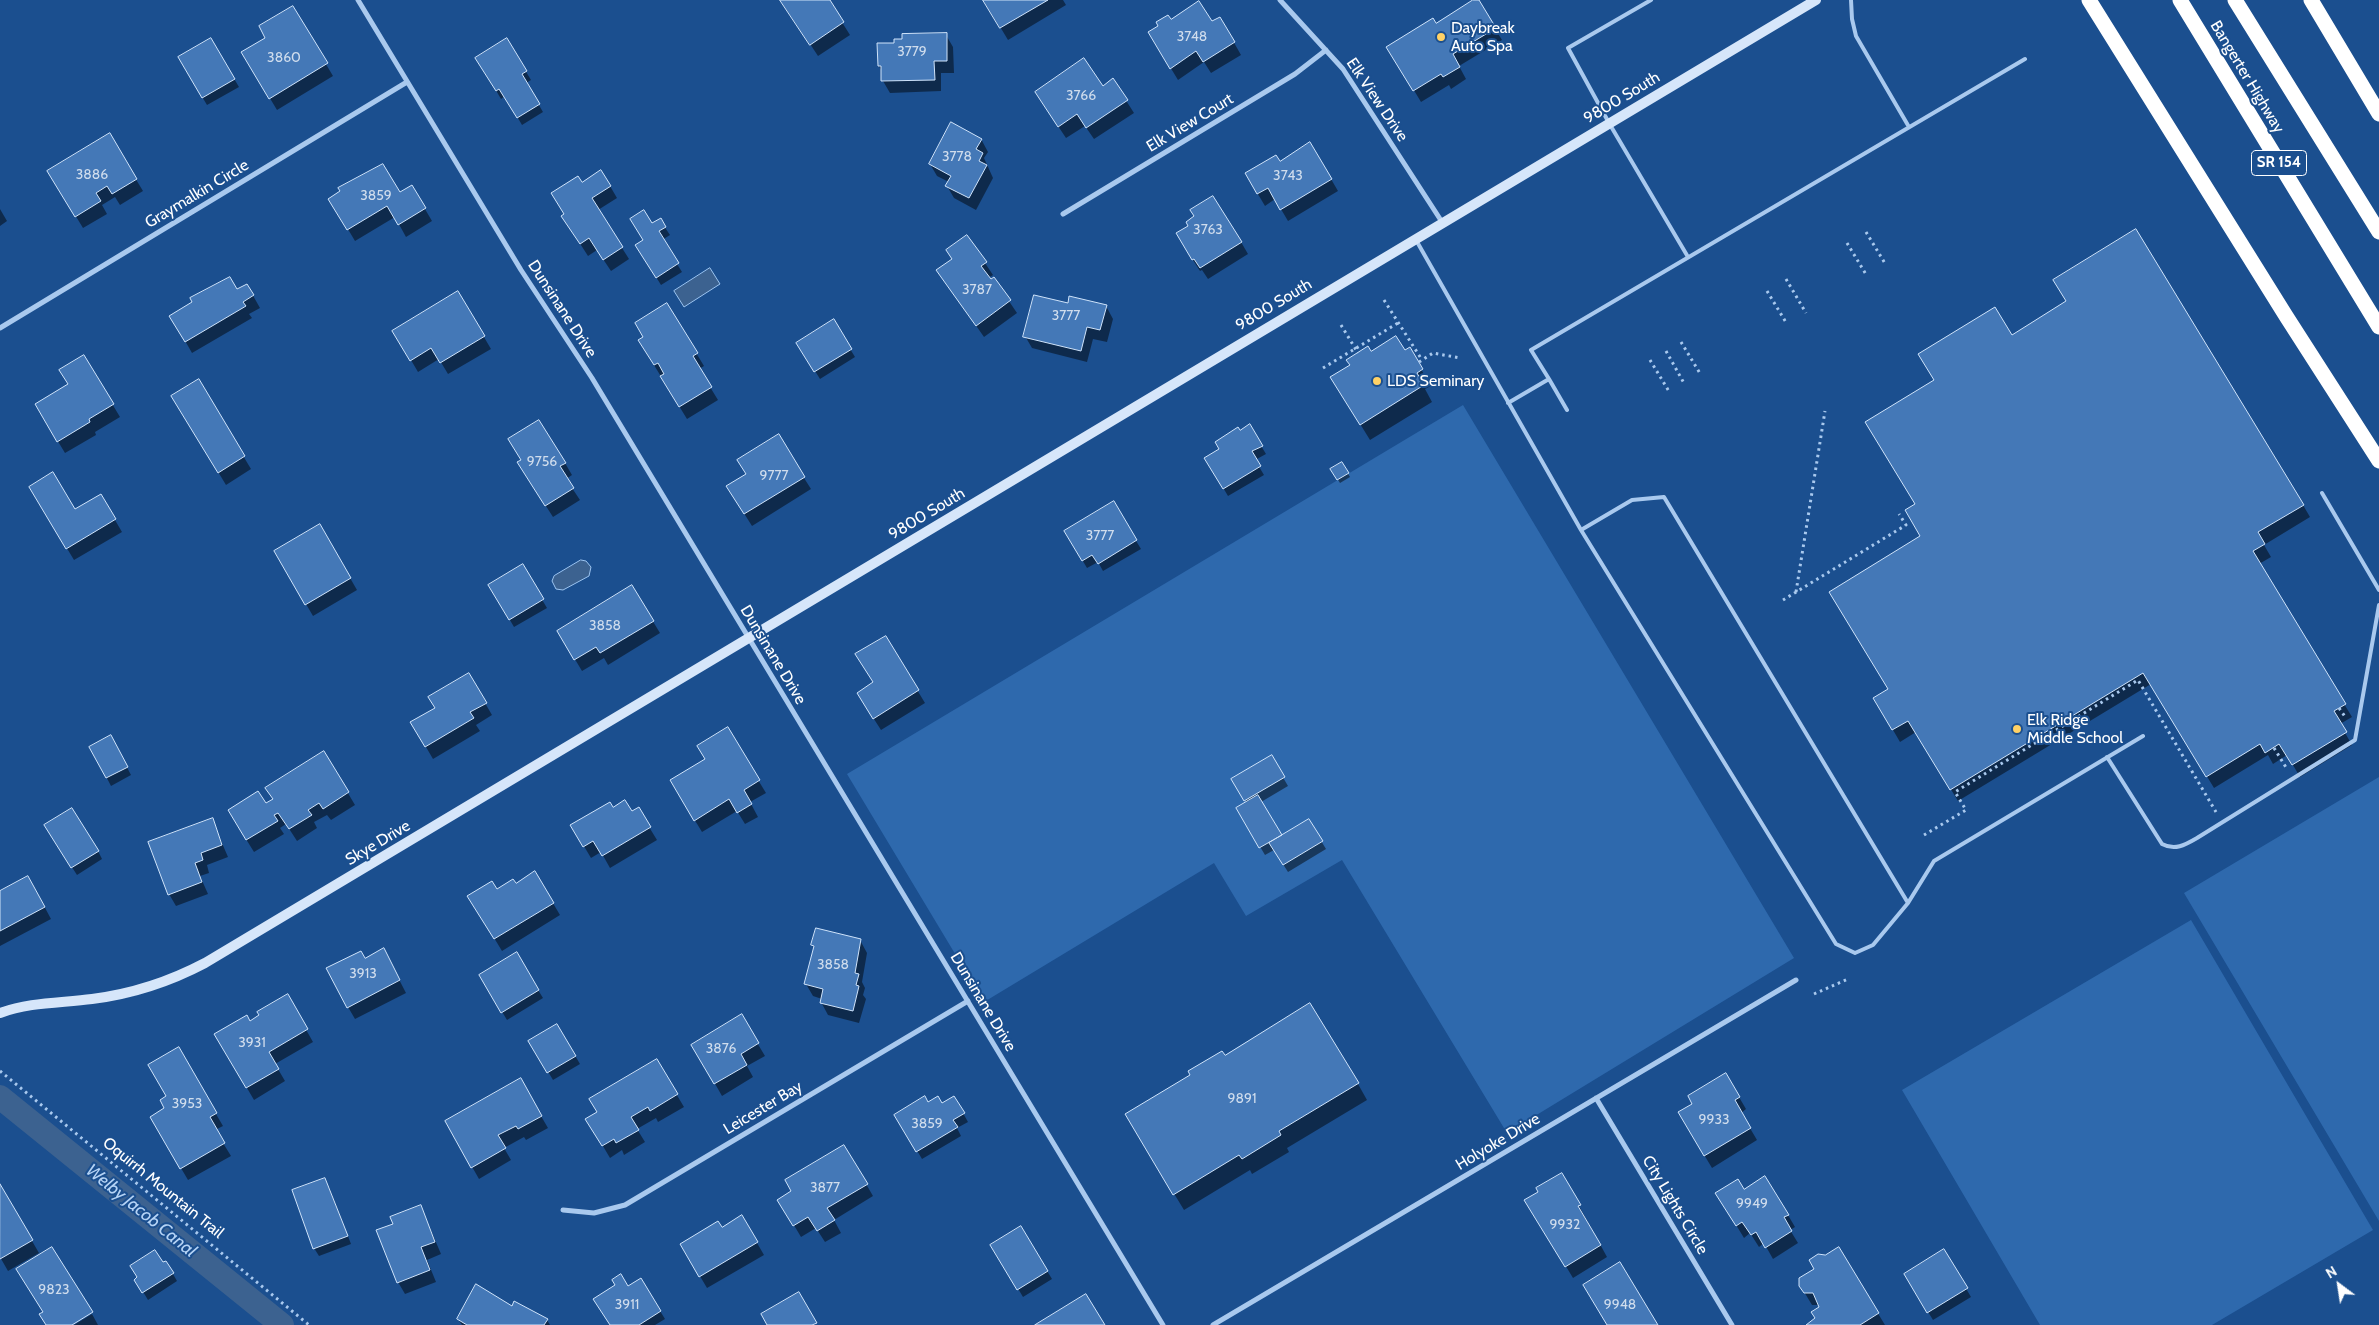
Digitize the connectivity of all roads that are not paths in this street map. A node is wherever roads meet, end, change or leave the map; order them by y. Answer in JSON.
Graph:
{"nodes":[{"id":1,"x":358,"y":0,"type":"edge"},
{"id":2,"x":1280,"y":0,"type":"edge"},
{"id":3,"x":1650,"y":0,"type":"edge"},
{"id":4,"x":1816,"y":0,"type":"edge"},
{"id":5,"x":1851,"y":0,"type":"edge"},
{"id":6,"x":2089,"y":0,"type":"edge"},
{"id":7,"x":2180,"y":0,"type":"edge"},
{"id":8,"x":2235,"y":0,"type":"edge"},
{"id":9,"x":2311,"y":0,"type":"edge"},
{"id":10,"x":1326,"y":50,"type":"junction"},
{"id":11,"x":2025,"y":59,"type":"dead end"},
{"id":12,"x":408,"y":82,"type":"junction"},
{"id":13,"x":2379,"y":114,"type":"edge"},
{"id":14,"x":1609,"y":123,"type":"junction"},
{"id":15,"x":1909,"y":127,"type":"junction"},
{"id":16,"x":1063,"y":214,"type":"dead end"},
{"id":17,"x":1442,"y":222,"type":"junction"},
{"id":18,"x":2379,"y":232,"type":"edge"},
{"id":19,"x":1415,"y":238,"type":"junction"},
{"id":20,"x":1688,"y":257,"type":"junction"},
{"id":21,"x":2379,"y":327,"type":"edge"},
{"id":22,"x":0,"y":328,"type":"edge"},
{"id":23,"x":1548,"y":379,"type":"junction"},
{"id":24,"x":1508,"y":403,"type":"junction"},
{"id":25,"x":1567,"y":410,"type":"dead end"},
{"id":26,"x":2379,"y":461,"type":"edge"},
{"id":27,"x":2322,"y":493,"type":"dead end"},
{"id":28,"x":1581,"y":530,"type":"junction"},
{"id":29,"x":2379,"y":590,"type":"edge"},
{"id":30,"x":2379,"y":605,"type":"edge"},
{"id":31,"x":749,"y":639,"type":"junction"},
{"id":32,"x":2143,"y":736,"type":"dead end"},
{"id":33,"x":2107,"y":757,"type":"junction"},
{"id":34,"x":1908,"y":903,"type":"junction"},
{"id":35,"x":1796,"y":980,"type":"dead end"},
{"id":36,"x":968,"y":1001,"type":"junction"},
{"id":37,"x":0,"y":1013,"type":"edge"},
{"id":38,"x":1596,"y":1098,"type":"junction"},
{"id":39,"x":563,"y":1210,"type":"dead end"},
{"id":40,"x":1163,"y":1325,"type":"edge"},
{"id":41,"x":1213,"y":1325,"type":"edge"},
{"id":42,"x":1732,"y":1325,"type":"edge"}],
"edges":[{"from":1,"to":12,"type":"street","name":"Dunsinane Drive"},
{"from":2,"to":10,"type":"street","name":"Elk View Drive"},
{"from":3,"to":14,"type":"lane"},
{"from":4,"to":14,"type":"main road","name":"9800 South"},
{"from":5,"to":15,"type":"lane"},
{"from":6,"to":26,"type":"highway"},
{"from":7,"to":21,"type":"highway","name":"Bangerter Highway","number":"SR 154"},
{"from":8,"to":18,"type":"highway","name":"Bangerter Highway","number":"SR 154"},
{"from":9,"to":13,"type":"highway"},
{"from":10,"to":16,"type":"street","name":"Elk View Court"},
{"from":10,"to":17,"type":"street","name":"Elk View Drive"},
{"from":11,"to":15,"type":"lane"},
{"from":12,"to":22,"type":"street","name":"Graymalkin Circle"},
{"from":12,"to":31,"type":"street","name":"Dunsinane Drive"},
{"from":14,"to":17,"type":"main road","name":"9800 South"},
{"from":14,"to":20,"type":"lane"},
{"from":15,"to":20,"type":"lane"},
{"from":17,"to":19,"type":"main road","name":"9800 South"},
{"from":19,"to":24,"type":"lane"},
{"from":19,"to":31,"type":"main road","name":"9800 South"},
{"from":20,"to":23,"type":"lane"},
{"from":23,"to":24,"type":"lane"},
{"from":23,"to":25,"type":"lane"},
{"from":24,"to":28,"type":"lane"},
{"from":27,"to":29,"type":"lane"},
{"from":28,"to":34,"type":"lane"},
{"from":28,"to":34,"type":"lane"},
{"from":30,"to":33,"type":"lane"},
{"from":31,"to":36,"type":"street","name":"Dunsinane Drive"},
{"from":31,"to":37,"type":"main road","name":"Skye Drive"},
{"from":32,"to":33,"type":"lane"},
{"from":33,"to":34,"type":"lane"},
{"from":35,"to":38,"type":"street","name":"Holyoke Drive"},
{"from":36,"to":39,"type":"street","name":"Leicester Bay"},
{"from":36,"to":40,"type":"street","name":"Dunsinane Drive"},
{"from":38,"to":41,"type":"street","name":"Holyoke Drive"},
{"from":38,"to":42,"type":"street","name":"City Lights Circle"}]}
